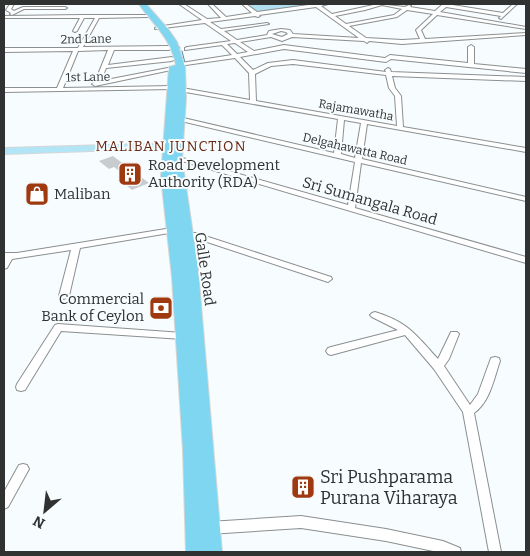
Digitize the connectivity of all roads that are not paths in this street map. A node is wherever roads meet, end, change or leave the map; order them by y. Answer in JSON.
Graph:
{"nodes":[{"id":1,"x":134,"y":4,"type":"edge"},
{"id":2,"x":181,"y":4,"type":"edge"},
{"id":3,"x":210,"y":4,"type":"edge"},
{"id":4,"x":244,"y":4,"type":"edge"},
{"id":5,"x":326,"y":4,"type":"edge"},
{"id":6,"x":382,"y":4,"type":"edge"},
{"id":7,"x":412,"y":4,"type":"edge"},
{"id":8,"x":438,"y":4,"type":"edge"},
{"id":9,"x":515,"y":4,"type":"edge"},
{"id":10,"x":316,"y":5,"type":"junction"},
{"id":11,"x":445,"y":5,"type":"junction"},
{"id":12,"x":8,"y":6,"type":"edge"},
{"id":13,"x":25,"y":6,"type":"edge"},
{"id":14,"x":65,"y":8,"type":"dead end"},
{"id":15,"x":406,"y":8,"type":"junction"},
{"id":16,"x":145,"y":10,"type":"edge"},
{"id":17,"x":474,"y":10,"type":"junction"},
{"id":18,"x":435,"y":13,"type":"junction"},
{"id":19,"x":12,"y":14,"type":"junction"},
{"id":20,"x":254,"y":14,"type":"junction"},
{"id":21,"x":333,"y":15,"type":"junction"},
{"id":22,"x":504,"y":15,"type":"junction"},
{"id":23,"x":50,"y":16,"type":"junction"},
{"id":24,"x":83,"y":16,"type":"junction"},
{"id":25,"x":98,"y":16,"type":"junction"},
{"id":26,"x":4,"y":17,"type":"edge"},
{"id":27,"x":224,"y":18,"type":"junction"},
{"id":28,"x":464,"y":18,"type":"junction"},
{"id":29,"x":207,"y":20,"type":"junction"},
{"id":30,"x":46,"y":22,"type":"dead end"},
{"id":31,"x":267,"y":24,"type":"junction"},
{"id":32,"x":495,"y":24,"type":"junction"},
{"id":33,"x":346,"y":25,"type":"junction"},
{"id":34,"x":161,"y":28,"type":"junction"},
{"id":35,"x":526,"y":28,"type":"edge"},
{"id":36,"x":223,"y":30,"type":"junction"},
{"id":37,"x":75,"y":31,"type":"dead end"},
{"id":38,"x":275,"y":31,"type":"junction"},
{"id":39,"x":526,"y":34,"type":"edge"},
{"id":40,"x":291,"y":35,"type":"junction"},
{"id":41,"x":270,"y":36,"type":"junction"},
{"id":42,"x":342,"y":40,"type":"junction"},
{"id":43,"x":239,"y":41,"type":"junction"},
{"id":44,"x":367,"y":41,"type":"junction"},
{"id":45,"x":423,"y":41,"type":"junction"},
{"id":46,"x":224,"y":44,"type":"junction"},
{"id":47,"x":472,"y":46,"type":"dead end"},
{"id":48,"x":112,"y":48,"type":"junction"},
{"id":49,"x":78,"y":49,"type":"junction"},
{"id":50,"x":4,"y":50,"type":"edge"},
{"id":51,"x":253,"y":53,"type":"junction"},
{"id":52,"x":330,"y":54,"type":"junction"},
{"id":53,"x":177,"y":56,"type":"junction"},
{"id":54,"x":236,"y":56,"type":"junction"},
{"id":55,"x":386,"y":60,"type":"junction"},
{"id":56,"x":471,"y":64,"type":"junction"},
{"id":57,"x":104,"y":67,"type":"junction"},
{"id":58,"x":526,"y":71,"type":"edge"},
{"id":59,"x":252,"y":73,"type":"junction"},
{"id":60,"x":388,"y":74,"type":"junction"},
{"id":61,"x":526,"y":79,"type":"edge"},
{"id":62,"x":98,"y":84,"type":"junction"},
{"id":63,"x":59,"y":89,"type":"junction"},
{"id":64,"x":74,"y":89,"type":"junction"},
{"id":65,"x":177,"y":89,"type":"junction"},
{"id":66,"x":4,"y":90,"type":"edge"},
{"id":67,"x":253,"y":103,"type":"junction"},
{"id":68,"x":341,"y":118,"type":"junction"},
{"id":69,"x":179,"y":119,"type":"junction"},
{"id":70,"x":364,"y":122,"type":"junction"},
{"id":71,"x":400,"y":128,"type":"junction"},
{"id":72,"x":174,"y":150,"type":"junction"},
{"id":73,"x":526,"y":150,"type":"edge"},
{"id":74,"x":4,"y":151,"type":"edge"},
{"id":75,"x":338,"y":156,"type":"junction"},
{"id":76,"x":359,"y":161,"type":"junction"},
{"id":77,"x":526,"y":199,"type":"edge"},
{"id":78,"x":351,"y":209,"type":"junction"},
{"id":79,"x":178,"y":232,"type":"junction"},
{"id":80,"x":76,"y":246,"type":"junction"},
{"id":81,"x":7,"y":256,"type":"edge"},
{"id":82,"x":526,"y":260,"type":"edge"},
{"id":83,"x":4,"y":266,"type":"edge"},
{"id":84,"x":328,"y":279,"type":"dead end"},
{"id":85,"x":64,"y":296,"type":"dead end"},
{"id":86,"x":375,"y":315,"type":"dead end"},
{"id":87,"x":407,"y":331,"type":"junction"},
{"id":88,"x":454,"y":334,"type":"dead end"},
{"id":89,"x":183,"y":336,"type":"junction"},
{"id":90,"x":331,"y":350,"type":"dead end"},
{"id":91,"x":494,"y":362,"type":"dead end"},
{"id":92,"x":438,"y":366,"type":"junction"},
{"id":93,"x":21,"y":387,"type":"dead end"},
{"id":94,"x":468,"y":411,"type":"junction"},
{"id":95,"x":23,"y":469,"type":"dead end"},
{"id":96,"x":4,"y":503,"type":"edge"},
{"id":97,"x":210,"y":527,"type":"junction"},
{"id":98,"x":195,"y":529,"type":"junction"},
{"id":99,"x":196,"y":552,"type":"edge"},
{"id":100,"x":212,"y":552,"type":"edge"},
{"id":101,"x":455,"y":552,"type":"edge"},
{"id":102,"x":495,"y":552,"type":"edge"}],
"edges":[{"from":1,"to":16,"type":"highway"},
{"from":2,"to":29,"type":"street"},
{"from":3,"to":27,"type":"street"},
{"from":4,"to":20,"type":"street"},
{"from":5,"to":10,"type":"street"},
{"from":6,"to":15,"type":"street"},
{"from":6,"to":21,"type":"street"},
{"from":7,"to":15,"type":"street"},
{"from":8,"to":11,"type":"street"},
{"from":9,"to":22,"type":"street"},
{"from":10,"to":20,"type":"street"},
{"from":10,"to":21,"type":"street"},
{"from":11,"to":17,"type":"street"},
{"from":11,"to":18,"type":"street"},
{"from":12,"to":19,"type":"street"},
{"from":13,"to":14,"type":"street"},
{"from":13,"to":19,"type":"street"},
{"from":15,"to":18,"type":"street"},
{"from":15,"to":33,"type":"street"},
{"from":16,"to":25,"type":"street"},
{"from":16,"to":34,"type":"highway"},
{"from":17,"to":22,"type":"street"},
{"from":17,"to":28,"type":"street"},
{"from":18,"to":28,"type":"street"},
{"from":18,"to":45,"type":"street"},
{"from":19,"to":23,"type":"street"},
{"from":19,"to":26,"type":"street"},
{"from":20,"to":27,"type":"street"},
{"from":20,"to":31,"type":"street"},
{"from":21,"to":33,"type":"street"},
{"from":22,"to":32,"type":"street"},
{"from":23,"to":24,"type":"street"},
{"from":23,"to":30,"type":"street"},
{"from":24,"to":25,"type":"street"},
{"from":24,"to":37,"type":"street"},
{"from":25,"to":49,"type":"street"},
{"from":27,"to":29,"type":"street"},
{"from":28,"to":32,"type":"street"},
{"from":29,"to":34,"type":"street"},
{"from":29,"to":36,"type":"street"},
{"from":31,"to":36,"type":"street"},
{"from":31,"to":38,"type":"street"},
{"from":32,"to":35,"type":"street"},
{"from":33,"to":44,"type":"street"},
{"from":34,"to":53,"type":"highway"},
{"from":36,"to":43,"type":"street"},
{"from":38,"to":40,"type":"street"},
{"from":38,"to":41,"type":"street"},
{"from":39,"to":45,"type":"street"},
{"from":40,"to":41,"type":"street"},
{"from":40,"to":42,"type":"street"},
{"from":41,"to":43,"type":"street"},
{"from":42,"to":44,"type":"street"},
{"from":42,"to":52,"type":"street"},
{"from":43,"to":46,"type":"street"},
{"from":43,"to":51,"type":"street"},
{"from":44,"to":45,"type":"street"},
{"from":46,"to":53,"type":"street"},
{"from":46,"to":54,"type":"street"},
{"from":47,"to":56,"type":"street"},
{"from":48,"to":49,"type":"street","name":"2nd Lane"},
{"from":48,"to":53,"type":"street","name":"2nd Lane"},
{"from":48,"to":57,"type":"street"},
{"from":49,"to":50,"type":"street","name":"2nd Lane"},
{"from":49,"to":63,"type":"street"},
{"from":51,"to":52,"type":"street"},
{"from":51,"to":54,"type":"street"},
{"from":52,"to":55,"type":"street"},
{"from":53,"to":54,"type":"street"},
{"from":53,"to":57,"type":"street"},
{"from":53,"to":62,"type":"street"},
{"from":53,"to":65,"type":"highway","name":"Galle Road"},
{"from":54,"to":59,"type":"street"},
{"from":55,"to":56,"type":"street"},
{"from":55,"to":60,"type":"street"},
{"from":56,"to":58,"type":"street"},
{"from":57,"to":62,"type":"street"},
{"from":59,"to":60,"type":"street"},
{"from":59,"to":67,"type":"street"},
{"from":60,"to":61,"type":"street"},
{"from":60,"to":71,"type":"street"},
{"from":62,"to":64,"type":"street"},
{"from":63,"to":64,"type":"street","name":"1st Lane"},
{"from":63,"to":66,"type":"street","name":"1st Lane"},
{"from":64,"to":65,"type":"street","name":"1st Lane"},
{"from":65,"to":67,"type":"street","name":"Rajamawatha"},
{"from":65,"to":69,"type":"highway","name":"Galle Road"},
{"from":65,"to":72,"type":"highway","name":"Galle Road"},
{"from":67,"to":68,"type":"street","name":"Rajamawatha"},
{"from":68,"to":70,"type":"street","name":"Rajamawatha"},
{"from":68,"to":75,"type":"street"},
{"from":69,"to":72,"type":"highway","name":"Galle Road"},
{"from":69,"to":75,"type":"street","name":"Delgahawatta Road"},
{"from":70,"to":71,"type":"street","name":"Rajamawatha"},
{"from":70,"to":76,"type":"street"},
{"from":71,"to":73,"type":"street","name":"Rajamawatha"},
{"from":72,"to":74,"type":"main road"},
{"from":72,"to":78,"type":"street","name":"Sri Sumangala Road"},
{"from":72,"to":79,"type":"highway","name":"Galle Road"},
{"from":75,"to":76,"type":"street","name":"Delgahawatta Road"},
{"from":76,"to":77,"type":"street","name":"Delgahawatta Road"},
{"from":76,"to":78,"type":"street"},
{"from":78,"to":82,"type":"street","name":"Sri Sumangala Road"},
{"from":79,"to":80,"type":"street"},
{"from":79,"to":84,"type":"street"},
{"from":79,"to":89,"type":"highway","name":"Galle Road"},
{"from":79,"to":97,"type":"highway","name":"Galle Road"},
{"from":80,"to":81,"type":"street"},
{"from":80,"to":85,"type":"street"},
{"from":81,"to":83,"type":"street"},
{"from":86,"to":87,"type":"street"},
{"from":87,"to":90,"type":"street"},
{"from":87,"to":92,"type":"street"},
{"from":88,"to":92,"type":"street"},
{"from":89,"to":93,"type":"street"},
{"from":89,"to":98,"type":"highway","name":"Galle Road"},
{"from":91,"to":94,"type":"street"},
{"from":92,"to":94,"type":"street"},
{"from":94,"to":102,"type":"street"},
{"from":95,"to":96,"type":"street"},
{"from":97,"to":98,"type":"street"},
{"from":97,"to":100,"type":"highway","name":"Galle Road"},
{"from":97,"to":101,"type":"street"},
{"from":98,"to":99,"type":"highway","name":"Galle Road"}]}
